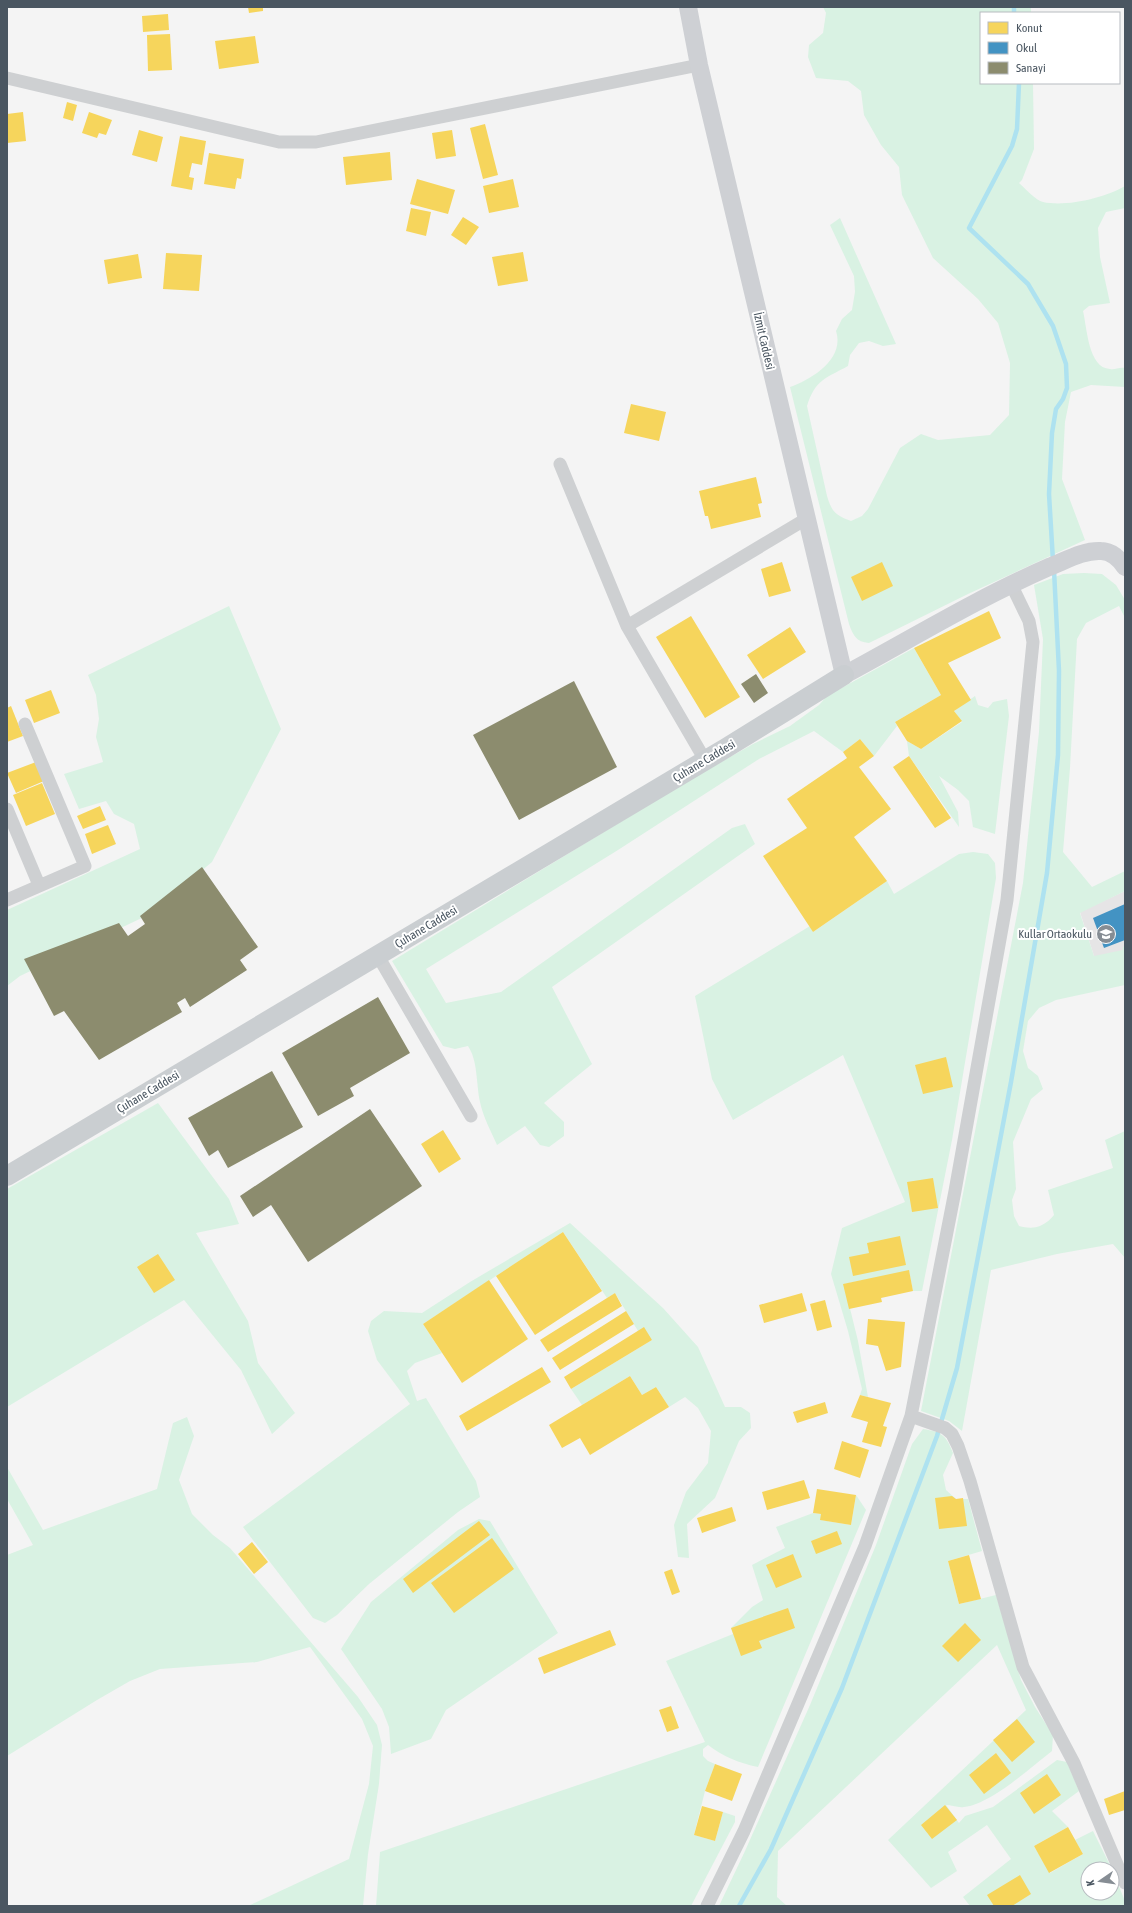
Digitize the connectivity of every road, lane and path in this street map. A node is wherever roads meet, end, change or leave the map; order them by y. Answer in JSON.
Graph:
{"nodes":[{"id":1,"x":688,"y":7,"type":"edge"},
{"id":2,"x":699,"y":65,"type":"junction"},
{"id":3,"x":7,"y":78,"type":"edge"},
{"id":4,"x":560,"y":464,"type":"dead end"},
{"id":5,"x":806,"y":519,"type":"junction"},
{"id":6,"x":1125,"y":567,"type":"edge"},
{"id":7,"x":1012,"y":584,"type":"junction"},
{"id":8,"x":627,"y":626,"type":"junction"},
{"id":9,"x":844,"y":675,"type":"junction"},
{"id":10,"x":25,"y":724,"type":"dead end"},
{"id":11,"x":705,"y":760,"type":"junction"},
{"id":12,"x":7,"y":809,"type":"edge"},
{"id":13,"x":39,"y":885,"type":"junction"},
{"id":14,"x":7,"y":900,"type":"edge"},
{"id":15,"x":378,"y":956,"type":"junction"},
{"id":16,"x":471,"y":1116,"type":"dead end"},
{"id":17,"x":7,"y":1176,"type":"edge"},
{"id":18,"x":911,"y":1416,"type":"junction"},
{"id":19,"x":1125,"y":1883,"type":"edge"},
{"id":20,"x":707,"y":1906,"type":"edge"}],
"edges":[{"from":1,"to":2,"type":"main road","name":"İzmit Caddesi"},
{"from":2,"to":3,"type":"street"},
{"from":2,"to":5,"type":"main road","name":"İzmit Caddesi"},
{"from":4,"to":8,"type":"street"},
{"from":5,"to":8,"type":"street"},
{"from":5,"to":9,"type":"main road","name":"İzmit Caddesi"},
{"from":6,"to":7,"type":"main road"},
{"from":7,"to":9,"type":"main road"},
{"from":7,"to":18,"type":"street"},
{"from":8,"to":11,"type":"street"},
{"from":9,"to":11,"type":"main road","name":"Çuhane Caddesi"},
{"from":10,"to":13,"type":"street"},
{"from":11,"to":15,"type":"main road","name":"Çuhane Caddesi"},
{"from":12,"to":13,"type":"street"},
{"from":13,"to":14,"type":"street"},
{"from":15,"to":16,"type":"street"},
{"from":15,"to":17,"type":"main road","name":"Çuhane Caddesi"},
{"from":18,"to":19,"type":"street"},
{"from":18,"to":20,"type":"street"}]}
